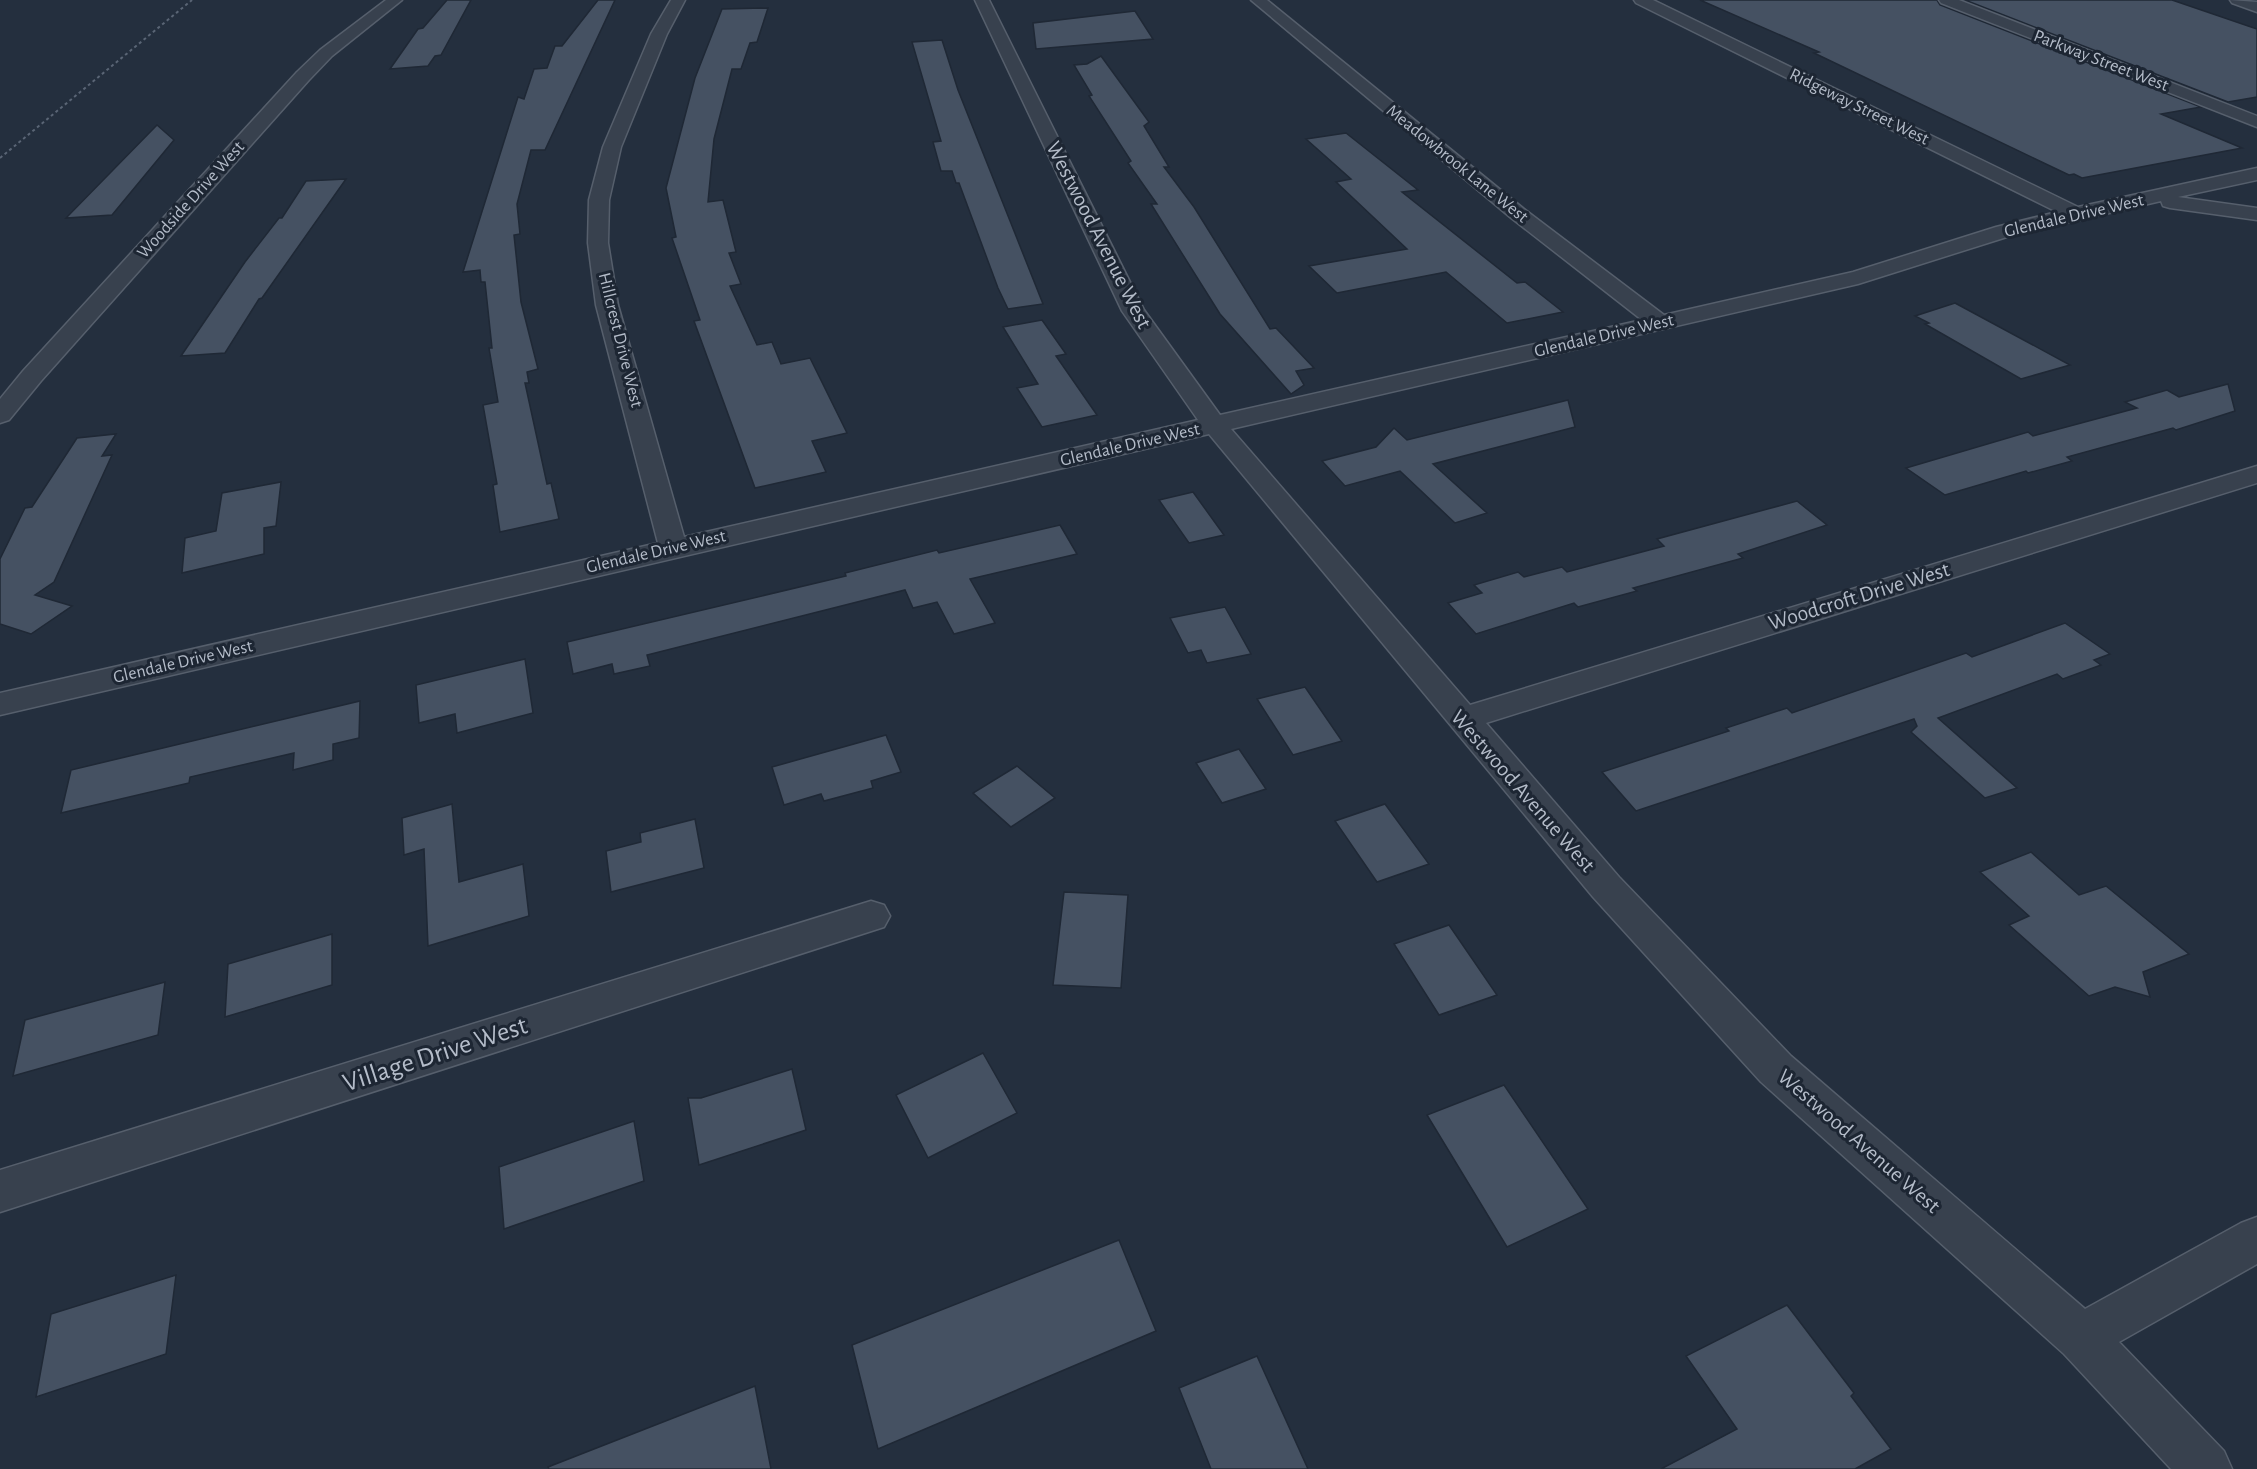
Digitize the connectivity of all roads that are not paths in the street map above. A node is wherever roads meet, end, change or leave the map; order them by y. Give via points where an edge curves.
1 (395, 0) edge
2 (678, 0) edge
3 (982, 0) edge
4 (1258, 0) edge
5 (1641, 0) edge
6 (1946, 0) edge
7 (2236, 0) edge
8 (2257, 7) edge
9 (2257, 122) edge
10 (2257, 174) edge
11 (2148, 199) junction
12 (2077, 214) junction
13 (2257, 214) edge
14 (1660, 323) junction
15 (0, 415) edge
16 (1215, 426) junction
17 (2257, 474) edge
18 (673, 548) junction
19 (0, 704) edge
20 (1462, 719) junction
21 (871, 916) dead end
22 (0, 1191) edge
23 (2257, 1239) edge
24 (2081, 1337) junction
25 (2206, 1469) edge

1 - 15 street, Woodside Drive West via 326,53 303,76
2 - 18 street, Hillcrest Drive West via 659,34 612,147 599,200 598,243 607,305
3 - 16 street, Westwood Avenue West via 1133,311
4 - 14 street, Meadowbrook Lane West via 1517,213
5 - 12 street, Ridgeway Street West
6 - 9 street, Parkway Street West
7 - 8 street
10 - 11 street, Glendale Drive West
11 - 12 street, Glendale Drive West
11 - 13 street
12 - 14 street, Glendale Drive West via 1960,243 1902,266
14 - 16 street, Glendale Drive West
16 - 18 street, Glendale Drive West
16 - 20 street, Westwood Avenue West
17 - 20 street, Woodcroft Drive West
18 - 19 street, Glendale Drive West
20 - 24 street, Westwood Avenue West via 1606,887 1776,1069
21 - 22 street, Village Drive West
23 - 24 street
24 - 25 street, Westwood Avenue West

